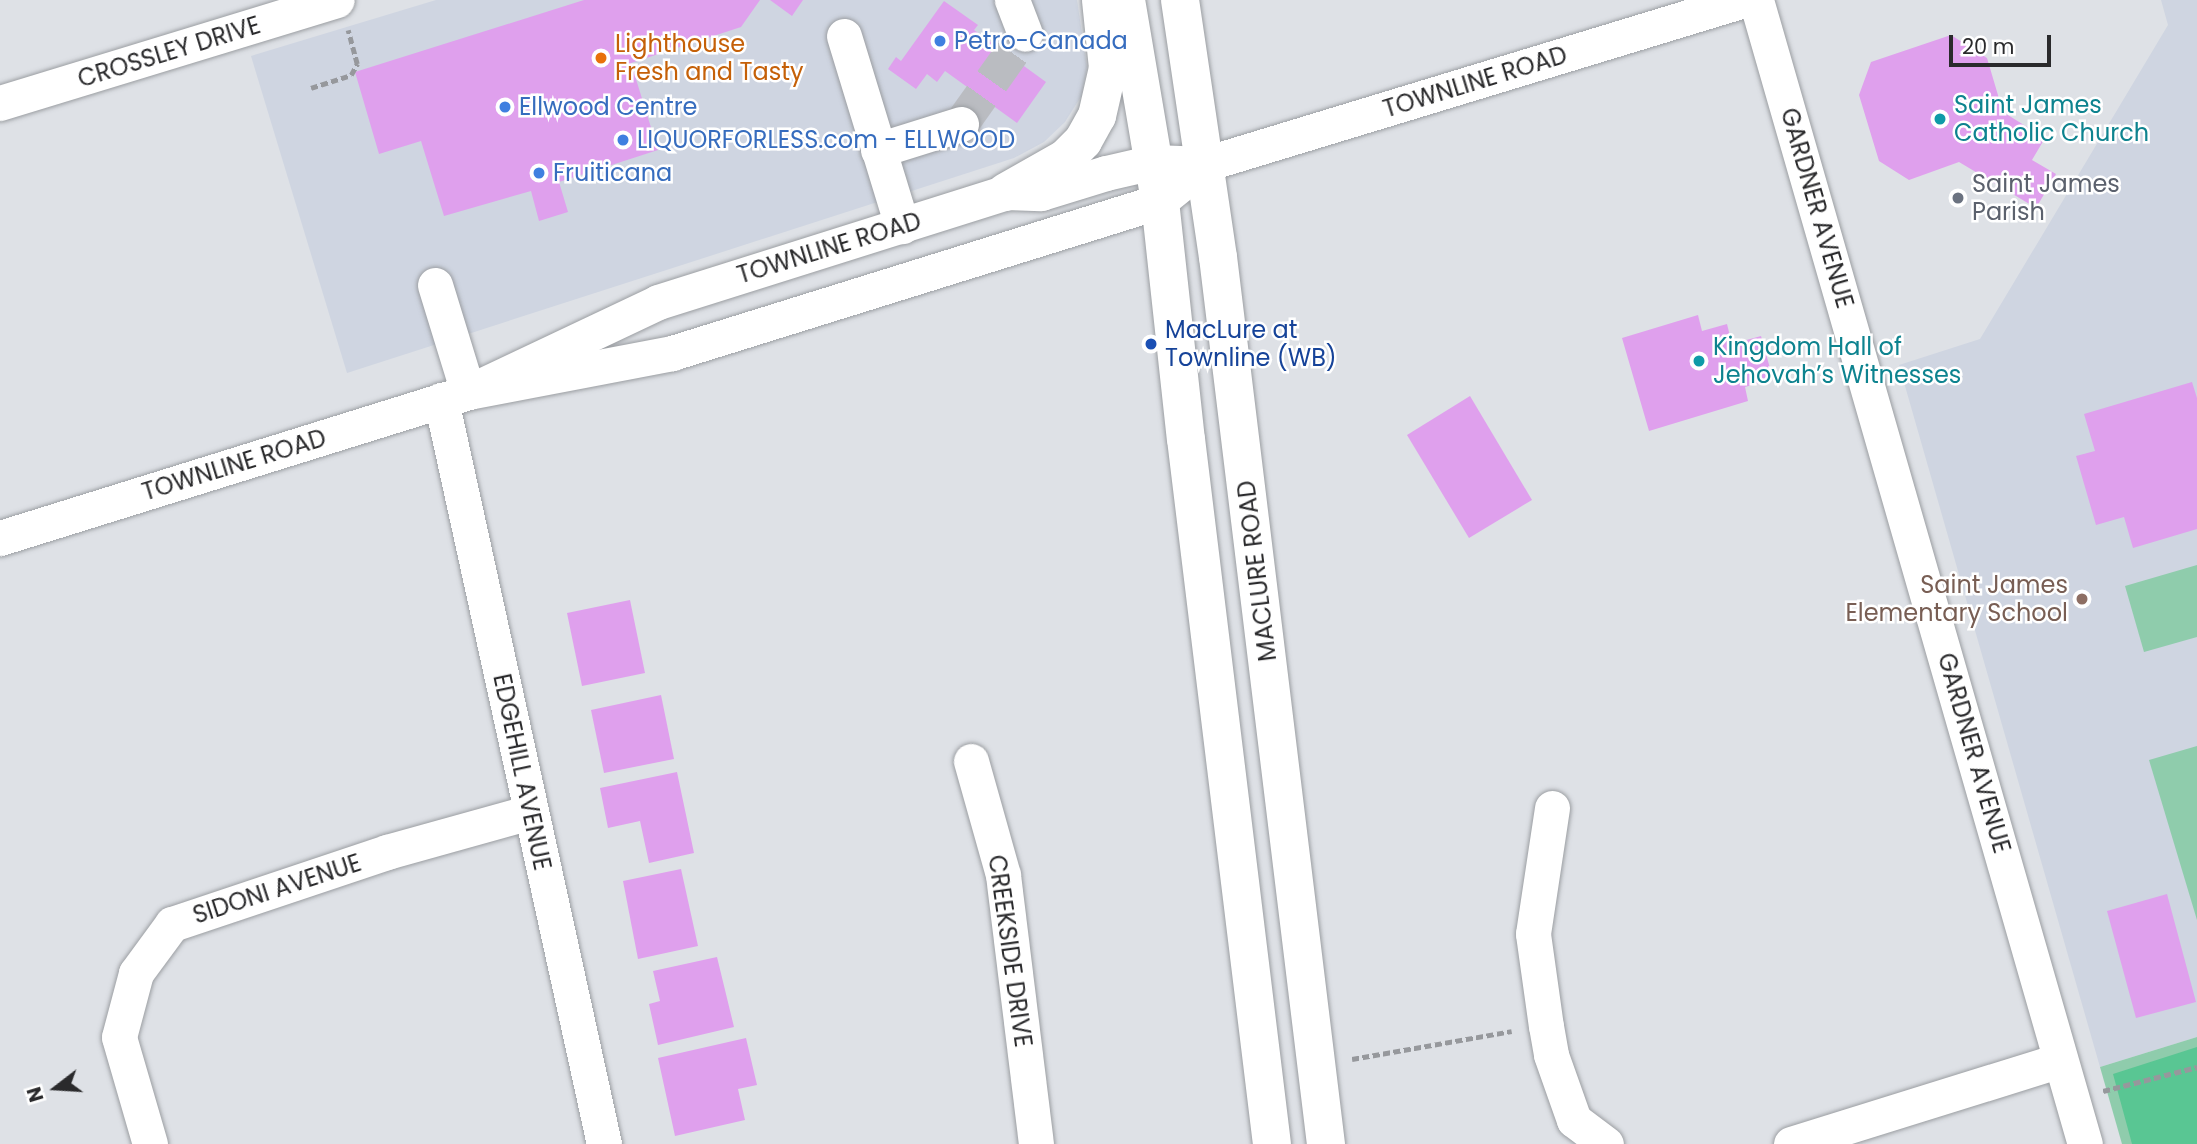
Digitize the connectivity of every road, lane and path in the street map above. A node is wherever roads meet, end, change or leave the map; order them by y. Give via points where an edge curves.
1 (338, 0) edge
2 (1012, 0) edge
3 (1101, 0) edge
4 (1126, 0) edge
5 (1180, 0) edge
6 (1744, 0) edge
7 (1756, 0) edge
8 (1025, 34) dead end
9 (844, 36) dead end
10 (352, 48) dead end
11 (311, 88) dead end
12 (0, 103) edge
13 (961, 124) tunnel mouth
14 (878, 150) junction
15 (1154, 162) junction
16 (1205, 164) junction
17 (1006, 192) junction
18 (1160, 201) junction
19 (902, 226) junction
20 (435, 285) dead end
21 (455, 396) junction
22 (0, 538) edge
23 (971, 761) dead end
24 (1552, 808) dead end
25 (530, 812) junction
26 (1546, 1026) junction
27 (2060, 1060) junction
28 (1317, 1065) junction
29 (2197, 1067) edge
30 (2072, 1100) junction
31 (150, 1144) edge
32 (604, 1144) edge
33 (1036, 1144) edge
34 (1272, 1144) edge
35 (1326, 1144) edge
36 (1606, 1144) edge
37 (1791, 1144) edge
38 (2085, 1144) edge

1 - 12 street, CROSSLEY DRIVE
2 - 8 street
3 - 17 main road via 1108,68 1097,116 1066,159
4 - 15 main road
5 - 16 main road, MACLURE ROAD
6 - 16 street, TOWNLINE ROAD
7 - 27 street, GARDNER AVENUE
9 - 14 street
10 - 11 path via 357,64 351,75
13 - 14 street
14 - 19 street
15 - 16 street, TOWNLINE ROAD
15 - 17 street, TOWNLINE ROAD via 1041,193
15 - 18 main road
16 - 18 street, TOWNLINE ROAD
16 - 28 main road, MACLURE ROAD
17 - 19 street, TOWNLINE ROAD
18 - 21 street, TOWNLINE ROAD via 672,352
18 - 34 main road
19 - 21 street, TOWNLINE ROAD via 657,302
20 - 21 street, EDGEHILL AVENUE
21 - 22 street, TOWNLINE ROAD
21 - 25 street, EDGEHILL AVENUE
23 - 33 street, CREEKSIDE DRIVE via 1003,875
24 - 26 street via 1533,934
25 - 31 street, SIDONI AVENUE via 387,852 172,924 136,973 119,1037
25 - 32 street, EDGEHILL AVENUE
26 - 28 path
26 - 36 street via 1574,1120
27 - 30 street, GARDNER AVENUE
27 - 37 street
28 - 35 main road, MACLURE ROAD
29 - 30 path
30 - 38 street, GARDNER AVENUE

